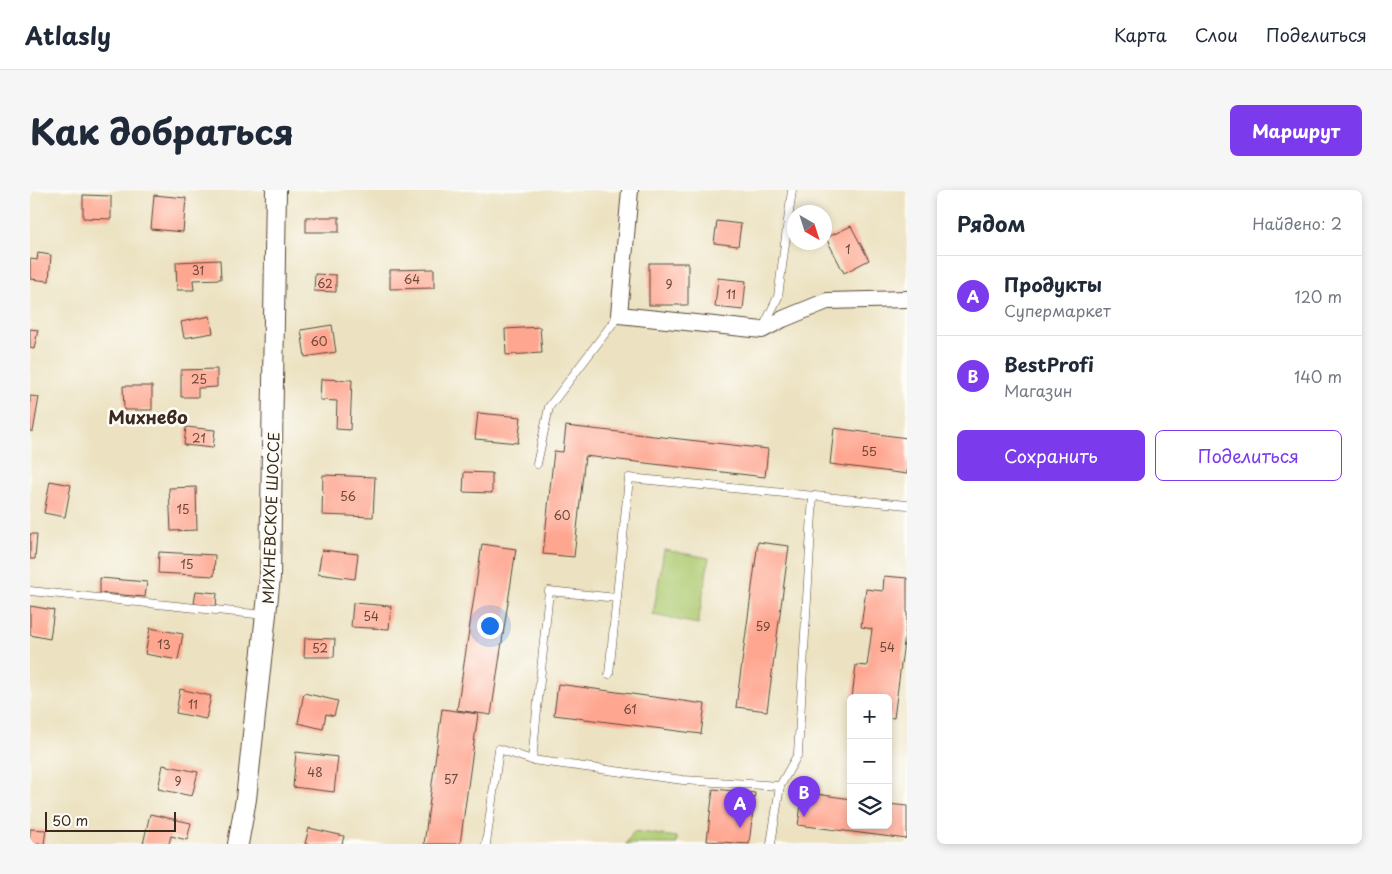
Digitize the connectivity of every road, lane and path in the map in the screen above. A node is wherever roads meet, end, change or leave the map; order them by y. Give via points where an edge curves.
1 (276, 190) edge
2 (630, 190) edge
3 (792, 190) edge
4 (907, 299) edge
5 (619, 314) junction
6 (762, 330) junction
7 (537, 464) dead end
8 (813, 496) junction
9 (907, 505) edge
10 (30, 591) edge
11 (617, 598) junction
12 (267, 615) junction
13 (609, 674) dead end
14 (532, 760) junction
15 (780, 786) junction
16 (238, 844) edge
17 (486, 844) edge
18 (771, 844) edge

1 - 12 street, МИХНЕВСКОЕ ШОССЕ
2 - 5 street
3 - 6 lane via 778,297
4 - 6 street via 827,301
5 - 6 street
5 - 7 lane via 549,408
8 - 9 lane
8 - 11 lane via 629,478
8 - 15 lane via 798,754
10 - 12 lane
11 - 13 lane
11 - 14 lane via 549,591
12 - 16 street, МИХНЕВСКОЕ ШОССЕ
14 - 15 lane via 683,780
14 - 17 lane via 499,750
15 - 18 lane

